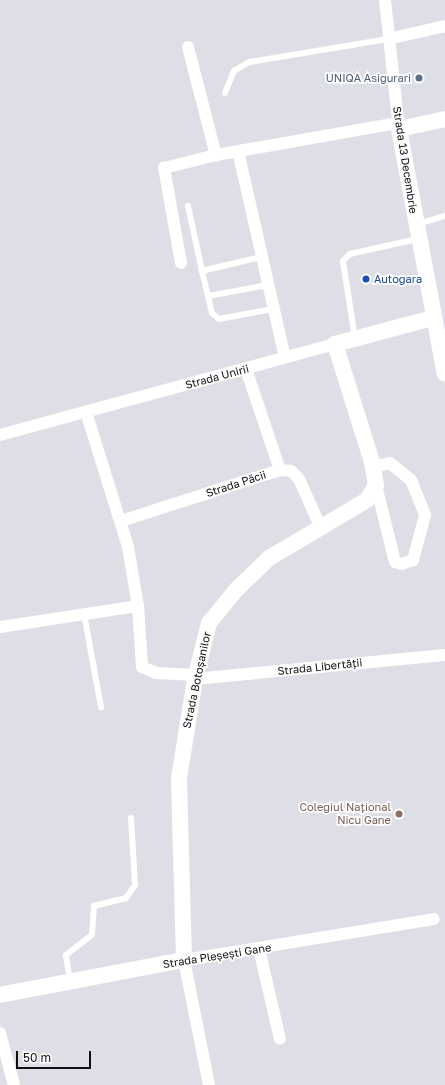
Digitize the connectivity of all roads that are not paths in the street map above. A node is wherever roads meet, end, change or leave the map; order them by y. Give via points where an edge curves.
1 (385, 0) edge
2 (445, 26) edge
3 (388, 39) junction
4 (188, 47) dead end
5 (226, 93) dead end
6 (445, 119) edge
7 (399, 126) junction
8 (238, 151) junction
9 (216, 155) junction
10 (188, 206) dead end
11 (445, 216) edge
12 (416, 232) junction
13 (262, 257) junction
14 (181, 263) dead end
15 (202, 271) junction
16 (268, 285) junction
17 (208, 296) junction
18 (273, 309) junction
19 (439, 317) edge
20 (355, 338) junction
21 (335, 344) junction
22 (285, 358) junction
23 (246, 369) junction
24 (445, 374) edge
25 (86, 412) junction
26 (0, 434) edge
27 (373, 467) junction
28 (280, 470) junction
29 (376, 485) junction
30 (122, 522) junction
31 (320, 526) junction
32 (138, 606) junction
33 (84, 614) junction
34 (0, 626) edge
35 (445, 654) edge
36 (195, 677) junction
37 (101, 707) dead end
38 (131, 818) dead end
39 (434, 919) dead end
40 (259, 949) junction
41 (184, 960) junction
42 (70, 982) junction
43 (0, 995) edge
44 (0, 1033) edge
45 (280, 1039) dead end
46 (14, 1085) edge
47 (209, 1085) edge

1 - 3 street, Strada 13 Decembrie
2 - 3 street
3 - 5 lane via 249,62 234,71
3 - 7 street, Strada 13 Decembrie
4 - 9 street
6 - 7 street
7 - 8 street
7 - 12 street, Strada 13 Decembrie
8 - 9 street
8 - 13 street
9 - 14 street via 164,168
10 - 15 lane
11 - 12 lane
12 - 19 street, Strada 13 Decembrie
12 - 20 lane via 350,254 343,261
13 - 15 lane
13 - 16 street
15 - 17 lane
16 - 17 lane
16 - 18 street
17 - 18 lane via 212,313 220,319
18 - 22 street
19 - 20 street, Strada Unirii
19 - 24 street, Strada 13 Decembrie
20 - 21 street, Strada Unirii
21 - 22 street, Strada Unirii
21 - 27 street
22 - 23 street, Strada Unirii
23 - 25 street, Strada Unirii
23 - 28 street
25 - 26 street, Strada Unirii
25 - 30 street
27 - 29 street
27 - 29 street via 390,463 412,480 425,515 413,560 402,564 395,562
28 - 30 street, Strada Păcii
28 - 31 street, Strada Păcii via 290,471 299,479
29 - 31 street, Strada Botoșanilor via 367,500
30 - 32 street
31 - 36 street, Strada Botoșanilor via 269,558 223,605 210,623
32 - 33 street
32 - 36 street via 142,666 156,673
33 - 34 street
33 - 37 lane
35 - 36 street, Strada Libertății
36 - 41 street, Strada Botoșanilor via 179,778
38 - 42 lane via 134,885 126,898 94,906 92,936 66,955
39 - 40 street, Strada Pleșești Gane
40 - 41 street, Strada Pleșești Gane
40 - 45 street
41 - 42 street, Strada Pleșești Gane
41 - 47 street
42 - 43 street, Strada Pleșești Gane
44 - 46 street

